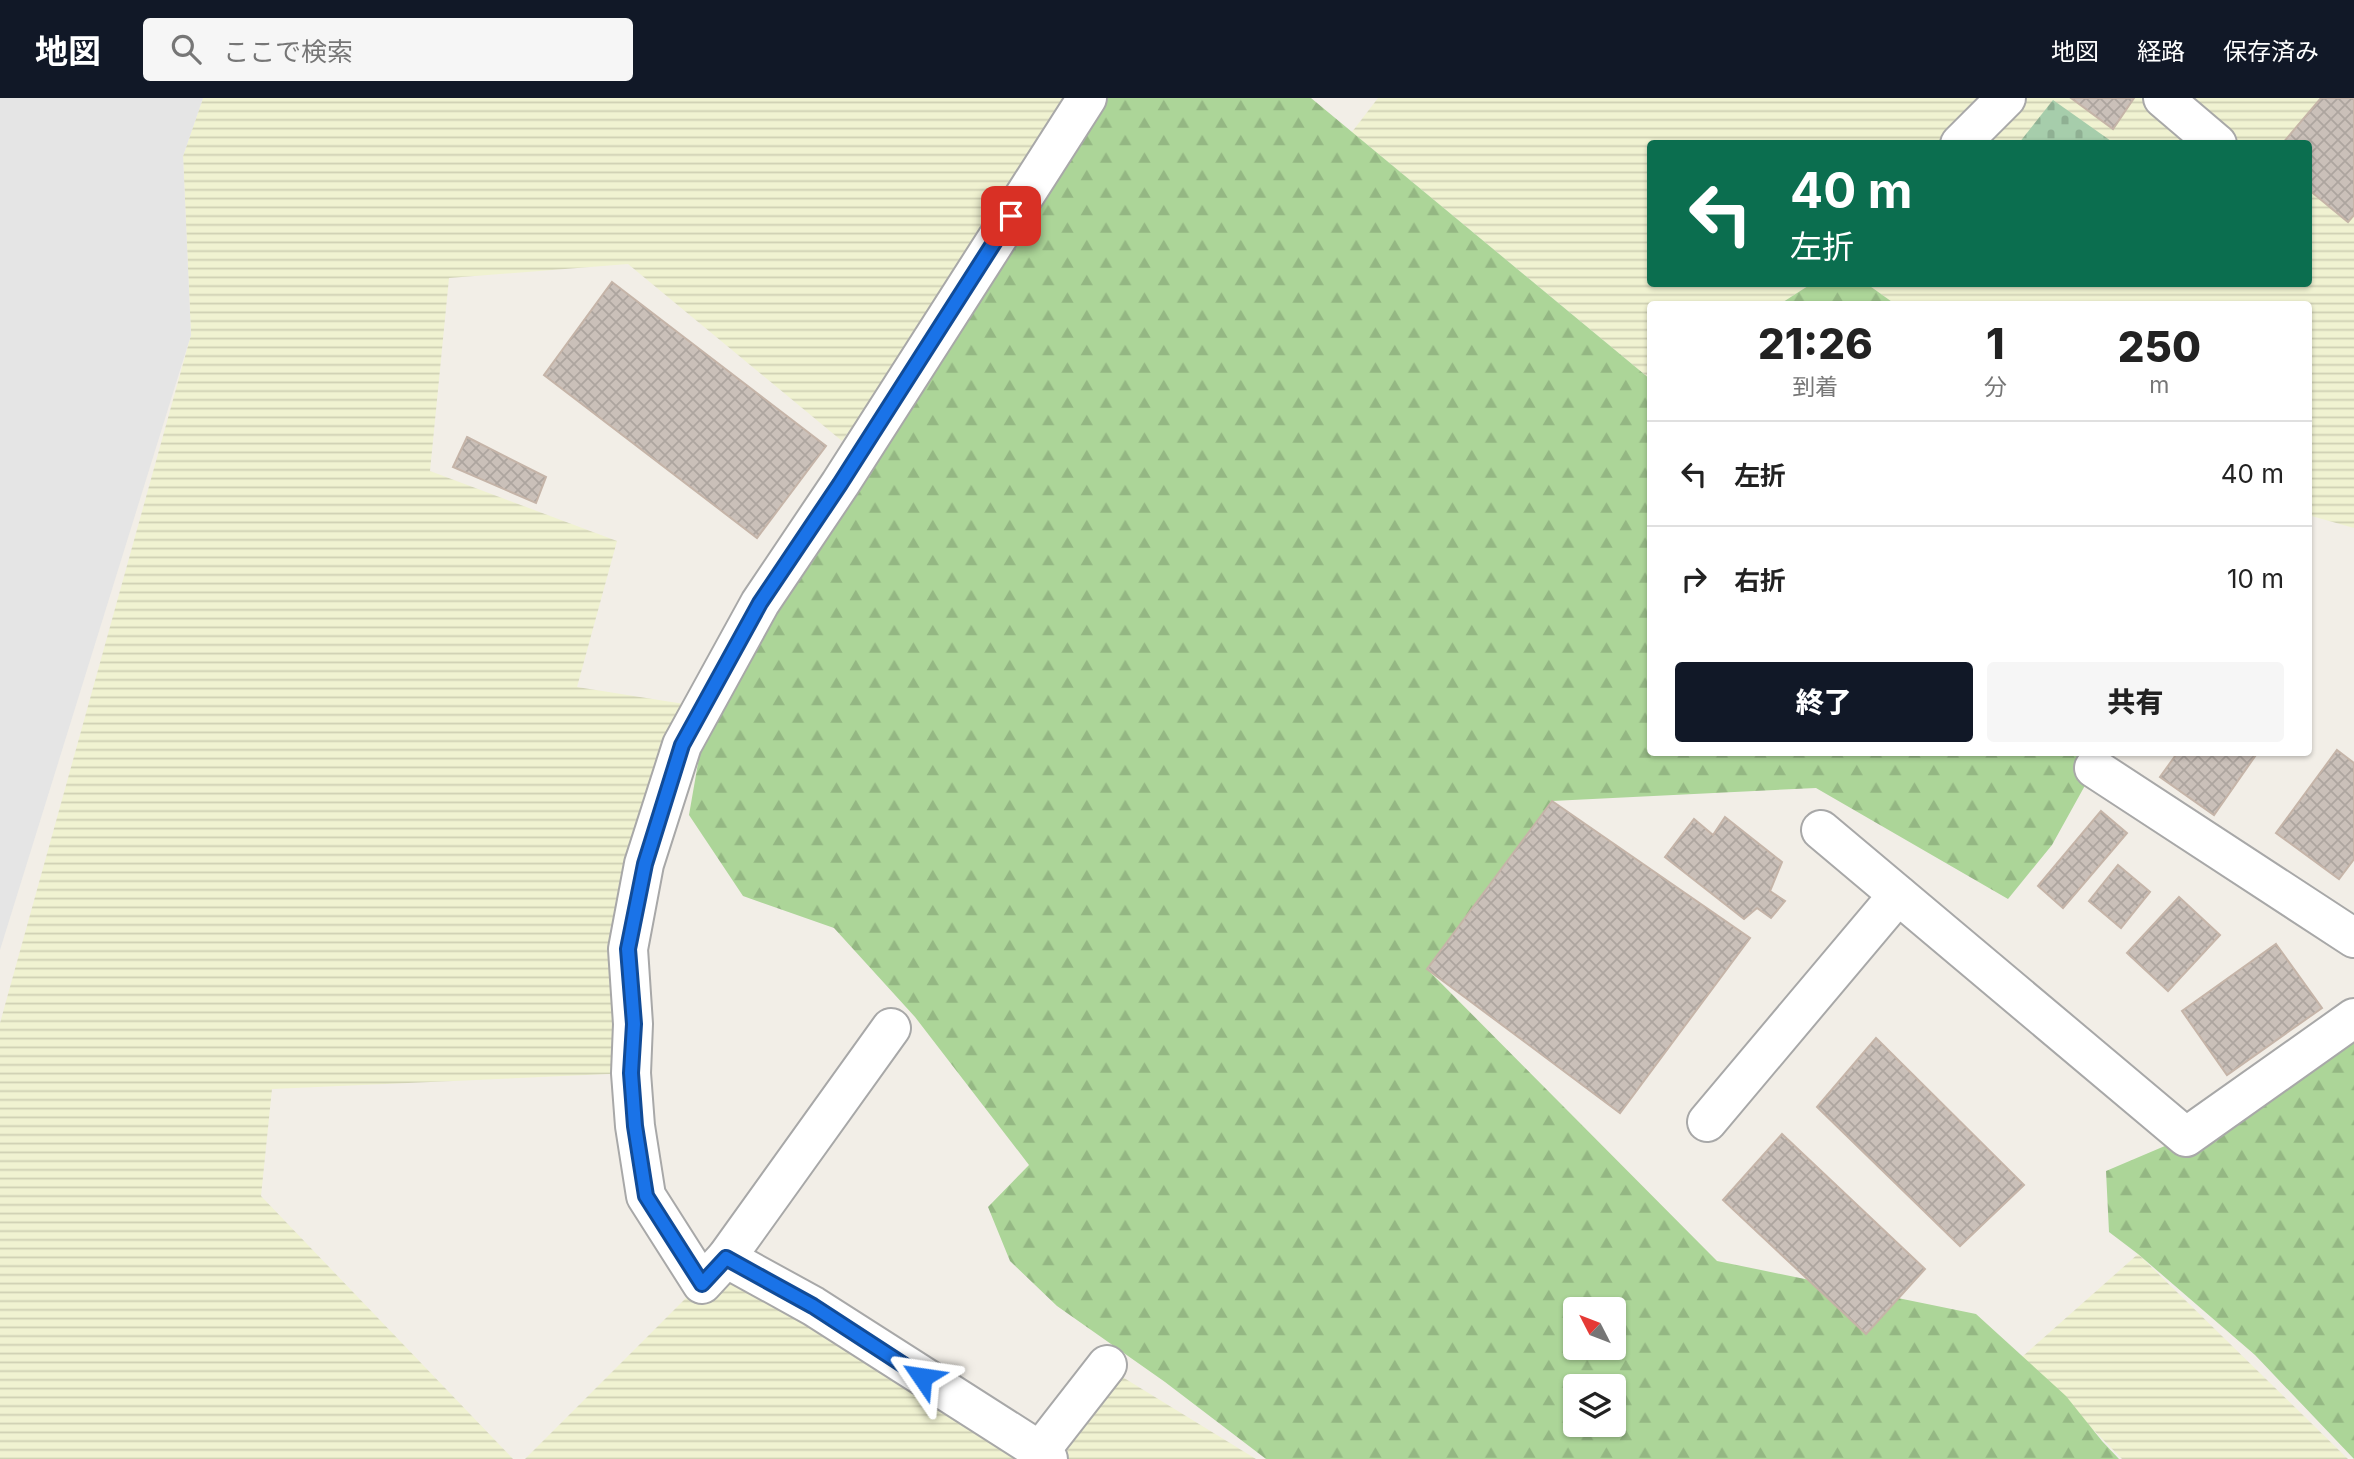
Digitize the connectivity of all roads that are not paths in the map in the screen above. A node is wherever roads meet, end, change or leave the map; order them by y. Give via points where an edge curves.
1 (1087, 98) edge
2 (2006, 98) edge
3 (2162, 98) edge
4 (1964, 140) edge
5 (2212, 140) edge
6 (2094, 768) dead end
7 (1821, 830) dead end
8 (1898, 895) junction
9 (2354, 938) edge
10 (2354, 1018) edge
11 (891, 1028) dead end
12 (1707, 1122) dead end
13 (726, 1258) junction
14 (1107, 1365) dead end
15 (1044, 1455) edge

1 - 13 street via 760,603 682,745 645,864 628,949 635,1126 646,1196 702,1284
2 - 4 street
3 - 5 street
6 - 9 street
7 - 8 street
8 - 10 street via 2186,1137
8 - 12 street
11 - 13 street
13 - 15 street via 813,1306
14 - 15 street

